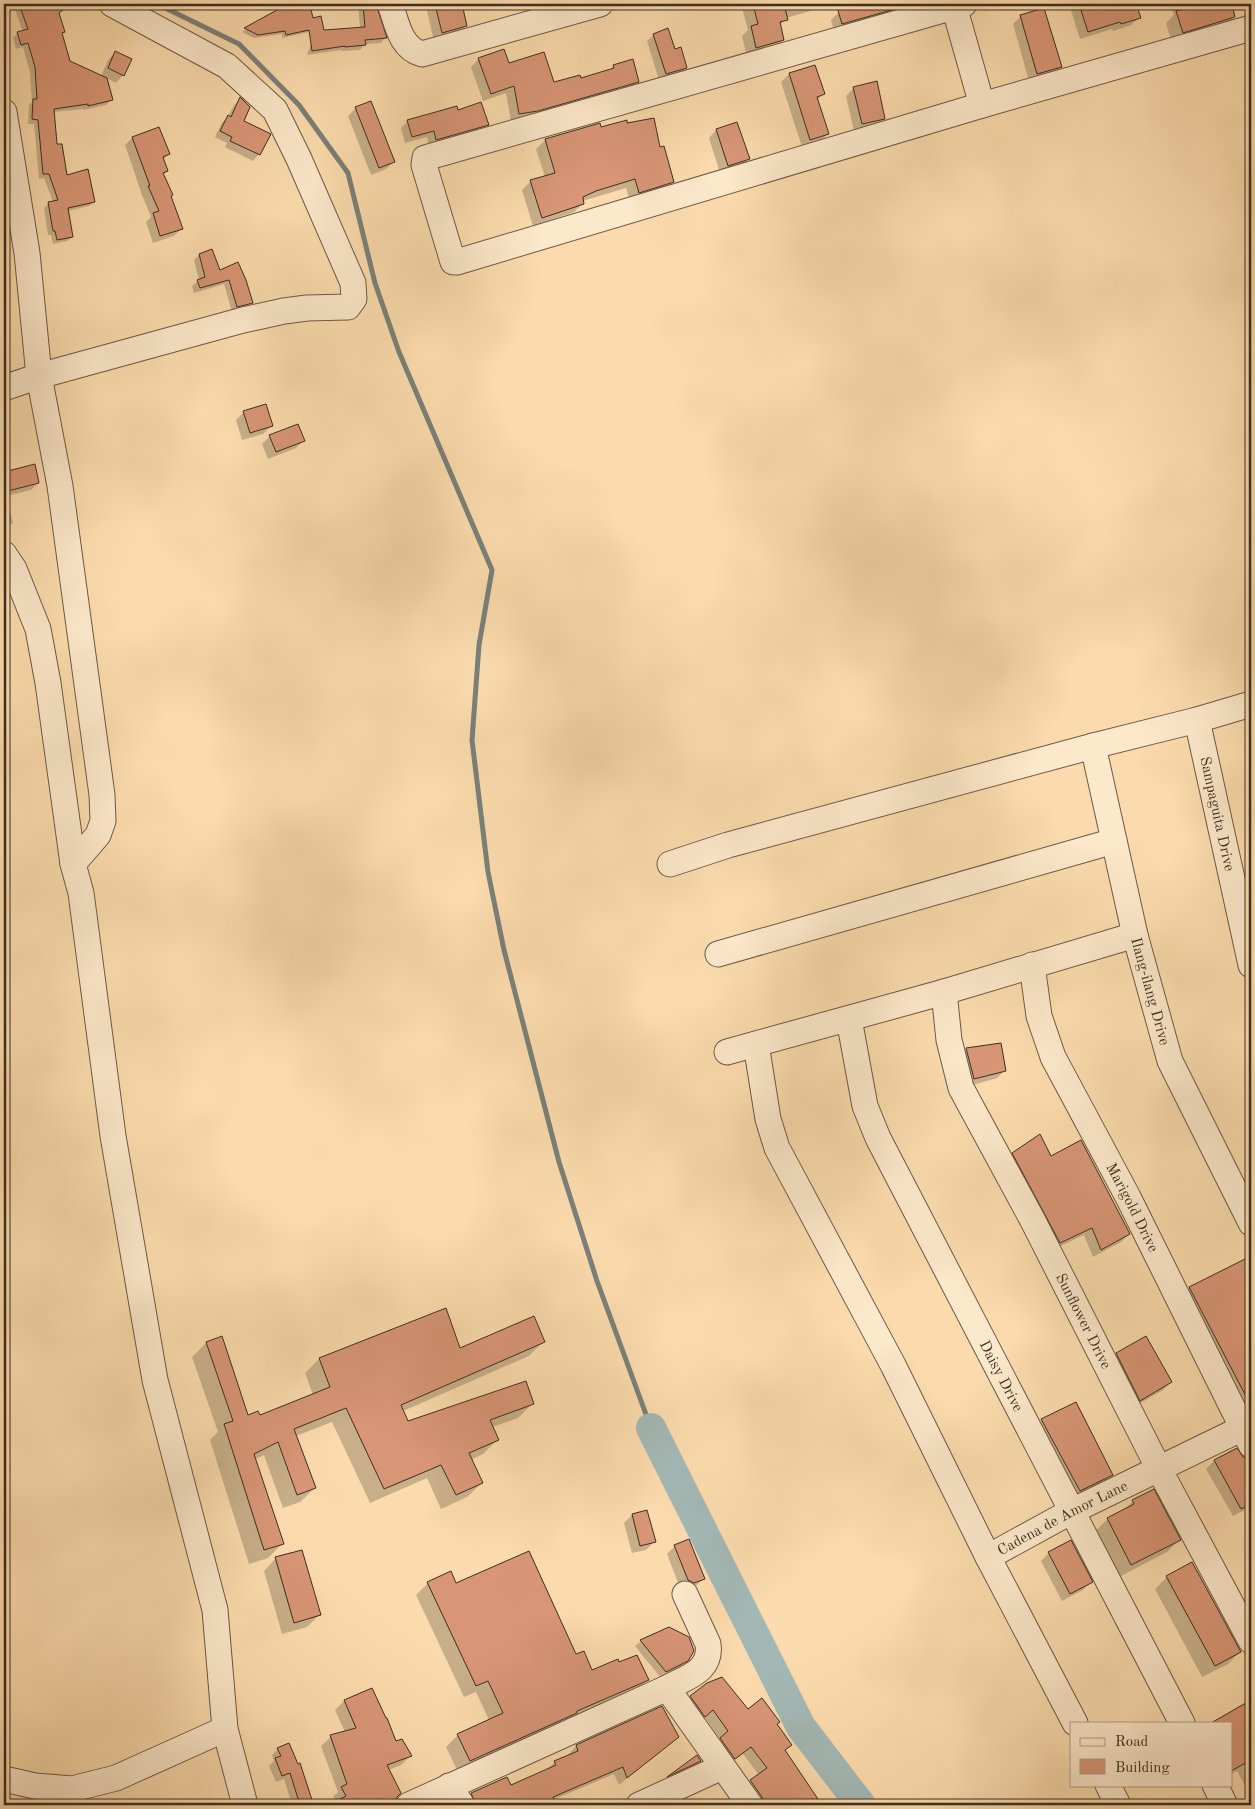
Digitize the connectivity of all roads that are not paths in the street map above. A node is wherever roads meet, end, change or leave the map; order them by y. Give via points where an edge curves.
1 (112, 4) edge
2 (390, 4) edge
3 (600, 4) edge
4 (959, 5) edge
5 (1251, 28) edge
6 (982, 105) junction
7 (4, 112) edge
8 (39, 376) junction
9 (4, 388) edge
10 (4, 554) edge
11 (1251, 704) edge
12 (1197, 720) junction
13 (1093, 746) junction
14 (1114, 841) junction
15 (73, 864) junction
16 (670, 864) dead end
17 (1136, 935) junction
18 (718, 954) dead end
19 (1032, 965) junction
20 (1251, 965) edge
21 (944, 992) junction
22 (849, 1019) junction
23 (756, 1044) junction
24 (727, 1052) dead end
25 (1251, 1223) edge
26 (1248, 1433) edge
27 (1159, 1468) junction
28 (1072, 1511) junction
29 (988, 1557) junction
30 (685, 1594) dead end
31 (1251, 1642) edge
32 (667, 1688) junction
33 (1074, 1722) edge
34 (1181, 1722) edge
35 (225, 1729) junction
36 (722, 1767) junction
37 (4, 1779) edge
38 (1108, 1786) edge
39 (1216, 1786) edge
40 (456, 1796) edge
41 (245, 1805) edge
42 (409, 1805) edge
43 (639, 1805) edge
44 (750, 1805) edge
45 (1118, 1805) edge
46 (1226, 1805) edge

1 - 8 street via 227,66 275,110 353,283 354,300 348,307 307,308 243,320
2 - 3 street via 405,44 413,52 422,54
4 - 6 street
4 - 6 street via 425,158 424,165 453,262 457,262
5 - 6 street
7 - 8 street via 27,253
8 - 9 street
8 - 15 street via 60,486 102,795 103,821 98,835
10 - 15 street via 14,569 38,629
11 - 12 street
12 - 13 street
12 - 20 street, Sampaguita Drive
13 - 14 street, Ilang-ilang Drive
13 - 16 street via 728,845
14 - 17 street, Ilang-ilang Drive
14 - 18 street
15 - 35 street via 82,893 113,1136 155,1380 215,1610
17 - 19 street
17 - 25 street, Ilang-ilang Drive via 1170,1061
19 - 21 street
19 - 26 street, Marigold Drive via 1039,1016 1052,1057 1128,1197
21 - 22 street
21 - 27 street, Sunflower Drive via 949,1040 961,1088
22 - 23 street
22 - 28 street, Daisy Drive via 866,1106 878,1138
23 - 24 street
23 - 29 street via 768,1119 777,1148 893,1366
26 - 27 street, Cadena de Amor Lane
27 - 28 street, Cadena de Amor Lane
27 - 31 street, Sunflower Drive
28 - 29 street, Cadena de Amor Lane
28 - 34 street, Daisy Drive
29 - 33 street, Cadena de Amor Lane
30 - 32 street via 709,1652 701,1669
32 - 36 street
32 - 40 street
35 - 37 street via 116,1778 72,1789
35 - 41 street
36 - 43 street
36 - 44 street
38 - 45 street
39 - 46 street
40 - 42 street

